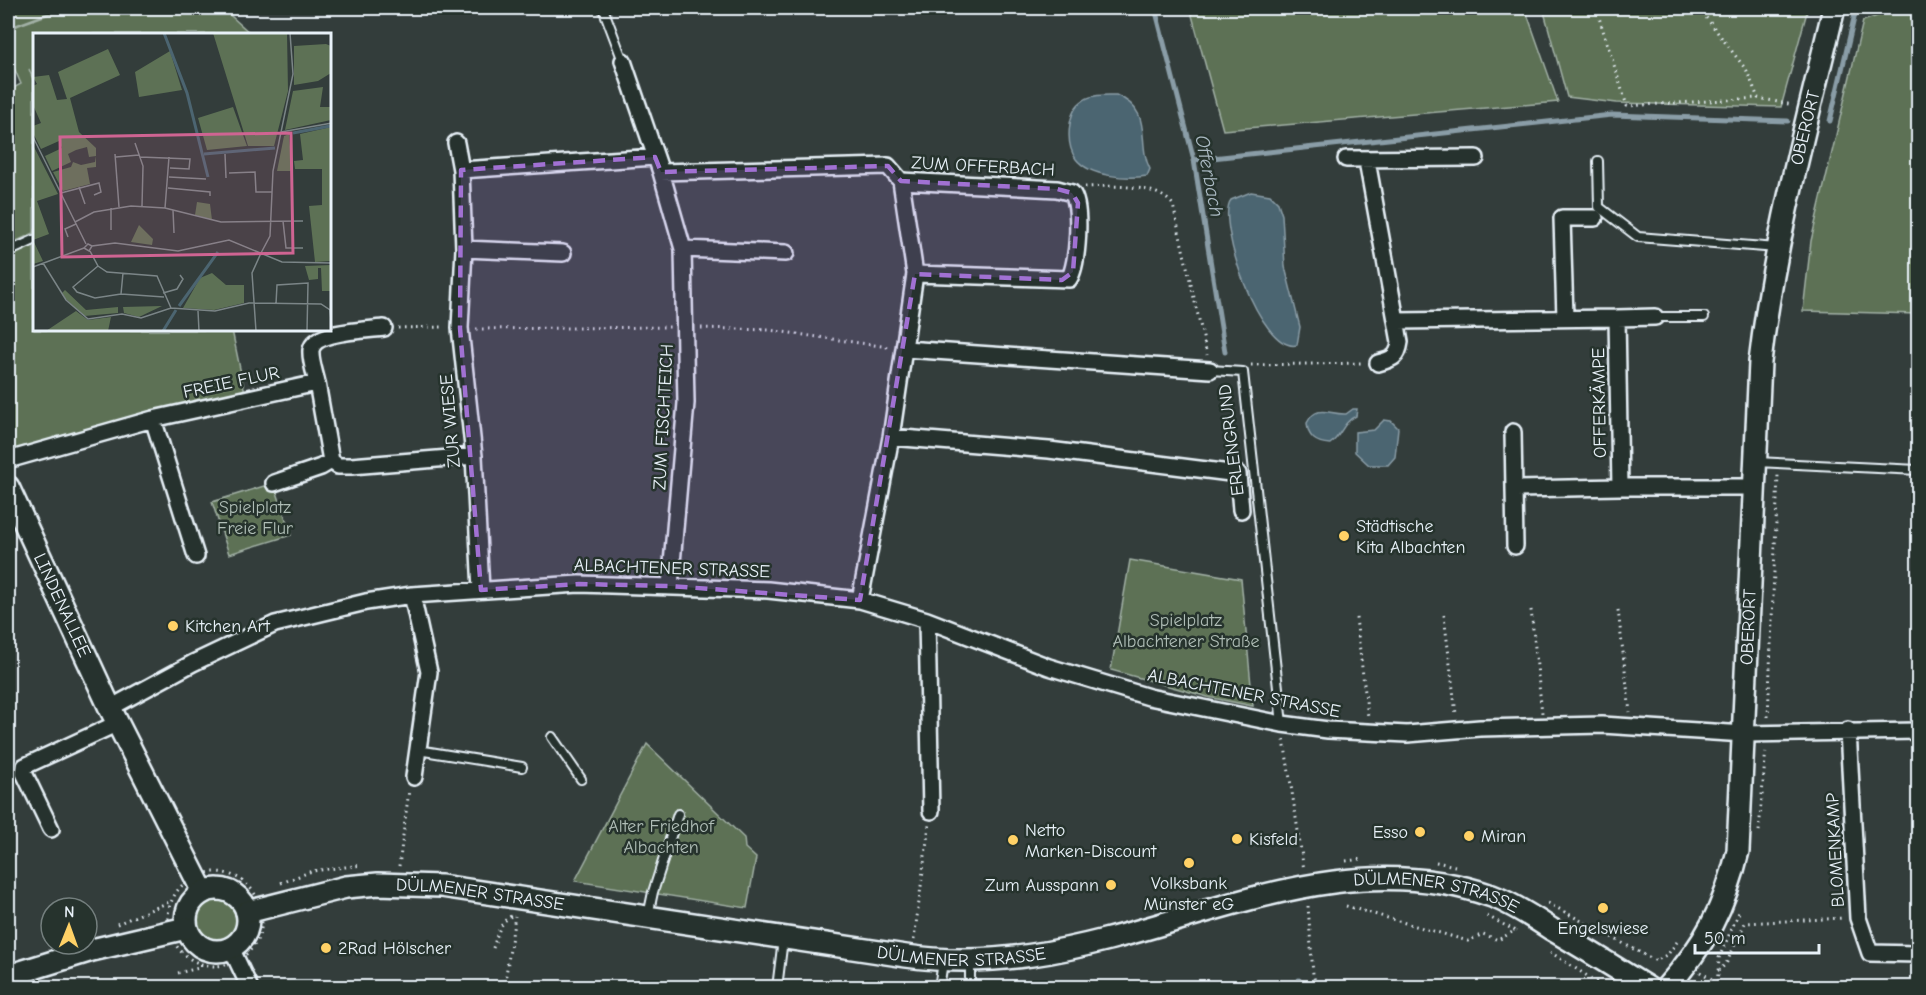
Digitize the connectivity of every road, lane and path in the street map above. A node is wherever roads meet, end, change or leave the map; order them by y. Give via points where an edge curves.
1 (603, 8) edge
2 (1596, 8) edge
3 (1699, 8) edge
4 (1834, 8) edge
5 (1917, 8) edge
6 (1918, 33) edge
7 (623, 62) joint
8 (1758, 98) junction
9 (1810, 108) junction
10 (456, 143) dead end
11 (655, 157) junction
12 (1476, 158) dead end
13 (1346, 159) dead end
14 (1367, 161) junction
15 (1598, 161) dead end
16 (461, 170) junction
17 (661, 172) junction
18 (901, 181) junction
19 (1072, 193) junction
20 (1594, 218) dead end
21 (33, 240) edge
22 (1778, 248) junction
23 (464, 249) junction
24 (683, 249) junction
25 (8, 252) edge
26 (563, 253) dead end
27 (786, 253) dead end
28 (915, 274) junction
29 (1655, 317) joint
30 (1704, 317) dead end
31 (1565, 318) junction
32 (1617, 318) junction
33 (1398, 321) junction
34 (384, 328) joint
35 (460, 328) junction
36 (686, 328) junction
37 (905, 349) junction
38 (1378, 363) joint
39 (1210, 370) junction
40 (1243, 372) junction
41 (317, 383) junction
42 (153, 419) junction
43 (1513, 432) dead end
44 (891, 436) junction
45 (474, 456) junction
46 (8, 460) edge
47 (331, 461) junction
48 (1756, 462) junction
49 (1918, 470) edge
50 (274, 483) dead end
51 (8, 487) edge
52 (1755, 487) junction
53 (1620, 488) junction
54 (1515, 489) junction
55 (1241, 510) dead end
56 (1515, 546) dead end
57 (196, 556) dead end
58 (670, 586) junction
59 (481, 590) junction
60 (412, 595) junction
61 (860, 600) junction
62 (1531, 610) dead end
63 (1618, 610) dead end
64 (1444, 615) dead end
65 (1356, 618) dead end
66 (927, 620) junction
67 (114, 715) junction
68 (1282, 724) junction
69 (1544, 726) junction
70 (1632, 726) junction
71 (1457, 730) junction
72 (1848, 730) junction
73 (1918, 731) edge
74 (1370, 734) junction
75 (1745, 734) junction
76 (552, 737) dead end
77 (418, 750) junction
78 (522, 767) dead end
79 (414, 777) joint
80 (581, 779) dead end
81 (931, 811) joint
82 (678, 814) dead end
83 (51, 829) dead end
84 (1364, 860) dead end
85 (1344, 861) dead end
86 (1433, 862) dead end
87 (364, 865) dead end
88 (392, 866) dead end
89 (399, 866) junction
90 (411, 868) dead end
91 (1466, 870) dead end
92 (1305, 879) junction
93 (198, 884) junction
94 (277, 884) dead end
95 (256, 893) dead end
96 (1544, 901) dead end
97 (171, 902) junction
98 (1318, 902) dead end
99 (1346, 906) dead end
100 (1297, 907) dead end
101 (247, 912) junction
102 (504, 912) dead end
103 (515, 914) junction
104 (525, 915) dead end
105 (1486, 915) dead end
106 (167, 916) dead end
107 (648, 917) junction
108 (1858, 918) junction
109 (115, 925) dead end
110 (270, 927) dead end
111 (186, 928) junction
112 (1516, 930) junction
113 (1526, 937) dead end
114 (783, 938) junction
115 (924, 941) dead end
116 (493, 948) dead end
117 (179, 950) dead end
118 (240, 950) junction
119 (1546, 950) dead end
120 (1668, 954) dead end
121 (1918, 954) edge
122 (943, 959) junction
123 (970, 961) junction
124 (202, 964) junction
125 (217, 965) dead end
126 (178, 973) dead end
127 (8, 976) edge
128 (250, 987) edge
129 (504, 987) edge
130 (777, 987) edge
131 (939, 987) edge
132 (970, 987) edge
133 (1317, 987) edge
134 (1606, 987) edge
135 (1648, 987) edge
136 (1666, 987) edge
137 (1718, 987) edge

1 - 7 lane, ZUM FISCHTEICH
2 - 8 path via 1627,106
3 - 8 path via 1747,70
4 - 9 main road, OBERORT
5 - 6 lane
7 - 11 street, ZUM FISCHTEICH
8 - 9 path
9 - 22 main road, OBERORT
10 - 16 street, ZUR WIESE
11 - 16 street
11 - 17 street, ZUM FISCHTEICH
12 - 14 street
13 - 14 street
14 - 33 street
15 - 22 lane via 1599,207 1638,237
16 - 23 street, ZUR WIESE
17 - 18 street, ZUM OFFERBACH via 888,166
17 - 24 street, ZUM FISCHTEICH
18 - 19 street, ZUM OFFERBACH
18 - 28 street, ZUM OFFERBACH
19 - 28 street, ZUM OFFERBACH via 1078,203 1075,262 1069,279
19 - 39 path via 1085,186 1152,190 1168,198 1173,205
20 - 31 street via 1562,218
21 - 25 lane
22 - 48 main road, OBERORT via 1760,362
23 - 26 street
23 - 35 street, ZUR WIESE
24 - 27 street
24 - 36 street, ZUM FISCHTEICH
28 - 37 street, ZUM OFFERBACH
29 - 30 lane
29 - 32 street
31 - 32 street
31 - 33 street
32 - 53 street, OFFERKÄMPE
33 - 38 street via 1399,353 1394,359
34 - 35 path
34 - 41 street via 321,337 311,352
35 - 36 path
35 - 45 street, ZUR WIESE
36 - 37 path via 769,330
36 - 58 street, ZUM FISCHTEICH via 686,403
37 - 39 street, ERLENGRUND
37 - 44 street, ZUM OFFERBACH
38 - 40 path via 1248,365
39 - 40 lane, ERLENGRUND
40 - 68 lane, ERLENGRUND
41 - 42 street, FREIE FLUR
41 - 47 street
42 - 46 street, FREIE FLUR
42 - 57 street
43 - 54 street
44 - 55 street, ERLENGRUND via 1050,450 1238,474
44 - 61 street, ZUM OFFERBACH
45 - 47 street via 351,466 338,466
45 - 59 street, ZUR WIESE
47 - 50 street
48 - 49 lane
48 - 52 main road, OBERORT
51 - 67 main road, LINDENALLEE
52 - 53 street
52 - 75 main road, OBERORT
53 - 54 street
54 - 56 street
58 - 59 street, ALBACHTENER STRASSE via 579,584
58 - 61 street, ALBACHTENER STRASSE via 768,590
59 - 60 street, ALBACHTENER STRASSE
60 - 67 street, ALBACHTENER STRASSE via 275,624 193,663
60 - 77 street via 429,672
61 - 66 street, ALBACHTENER STRASSE
62 - 69 path
63 - 70 path
64 - 71 path
65 - 74 path
66 - 68 street, ALBACHTENER STRASSE via 1049,667 1138,693
66 - 81 street
67 - 83 street via 25,766 24,773
67 - 93 main road, LINDENALLEE
68 - 74 street, ALBACHTENER STRASSE
68 - 92 path
69 - 70 street, ALBACHTENER STRASSE
69 - 71 street, ALBACHTENER STRASSE
70 - 75 street, ALBACHTENER STRASSE
71 - 74 street, ALBACHTENER STRASSE
72 - 73 street
72 - 75 street
72 - 108 street, BLOMENKAMP
75 - 136 main road, OBERORT via 1738,851 1730,884 1715,923 1693,958
76 - 80 lane
77 - 78 lane
77 - 79 street
79 - 89 path
81 - 115 path via 914,940
82 - 107 lane
84 - 85 path
86 - 91 path
87 - 94 path via 312,871
88 - 89 path
89 - 90 path
92 - 98 path
92 - 100 path
92 - 123 main road, DÜLMENER STRASSE via 1088,944 1034,955
92 - 133 path
92 - 135 main road, DÜLMENER STRASSE via 1394,878 1448,884 1493,897
93 - 95 path via 220,873 240,879
93 - 97 path
93 - 101 main road via 235,895
93 - 111 main road via 188,907
96 - 120 path via 1640,955 1656,961
97 - 106 path
97 - 109 path
99 - 112 path via 1468,941 1483,934 1498,940
101 - 107 main road, DÜLMENER STRASSE via 346,886 402,884 467,889
101 - 118 main road
102 - 103 path
103 - 104 path
103 - 116 path via 504,920
103 - 129 path
105 - 112 path
107 - 114 main road, DÜLMENER STRASSE
108 - 121 street, BLOMENKAMP via 1869,953
108 - 137 path via 1745,923 1726,964 1717,973
110 - 118 path
111 - 118 main road via 196,944 205,949
111 - 127 main road via 92,950
112 - 113 path
114 - 122 main road, DÜLMENER STRASSE
114 - 130 lane
117 - 124 path
118 - 128 street
119 - 134 path
122 - 123 main road, DÜLMENER STRASSE
122 - 131 lane
123 - 132 lane
124 - 125 path
124 - 126 path via 200,968

